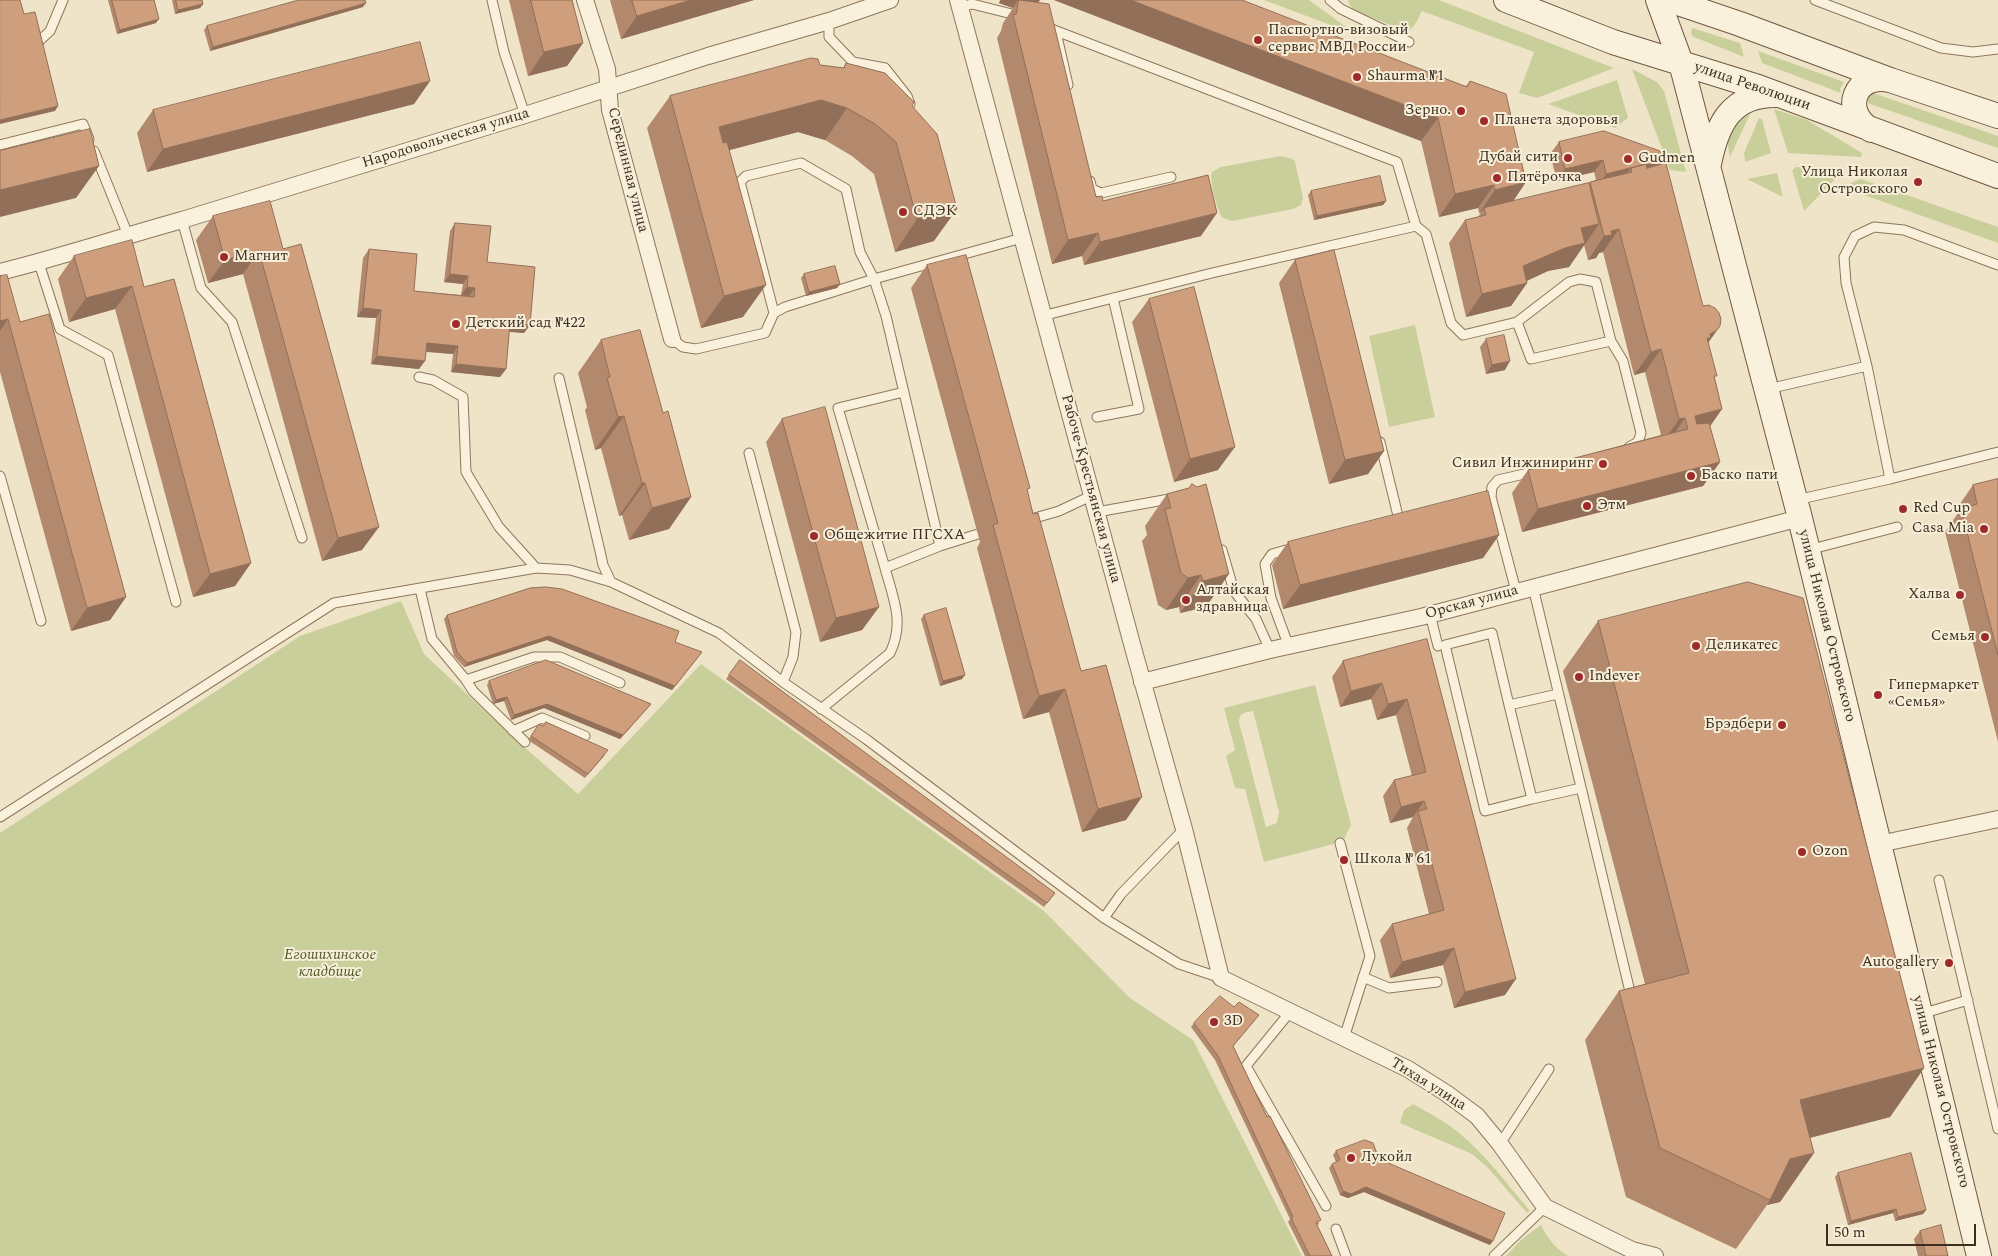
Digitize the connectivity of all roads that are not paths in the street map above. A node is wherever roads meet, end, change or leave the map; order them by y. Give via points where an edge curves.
1 (63, 0) edge
2 (492, 0) edge
3 (585, 0) edge
4 (890, 0) edge
5 (1330, 0) edge
6 (1506, 0) edge
7 (1658, 0) edge
8 (1669, 0) edge
9 (1815, 0) edge
10 (959, 4) edge
11 (829, 21) junction
12 (1056, 32) junction
13 (38, 42) edge
14 (1409, 42) dead end
15 (1998, 49) edge
16 (1681, 63) junction
17 (1890, 80) junction
18 (608, 88) junction
19 (1778, 95) junction
20 (1071, 97) edge
21 (1995, 114) edge
22 (525, 115) junction
23 (913, 115) edge
24 (1871, 130) junction
25 (0, 145) edge
26 (1709, 166) junction
27 (1088, 171) edge
28 (1998, 176) edge
29 (1170, 177) dead end
30 (182, 220) junction
31 (1416, 226) junction
32 (128, 235) junction
33 (1022, 238) junction
34 (39, 263) junction
35 (1998, 265) edge
36 (0, 272) edge
37 (874, 278) junction
38 (1113, 298) junction
39 (774, 313) junction
40 (1042, 316) junction
41 (1517, 322) junction
42 (672, 339) joint
43 (1611, 341) junction
44 (1868, 366) junction
45 (419, 377) dead end
46 (559, 378) dead end
47 (1766, 389) junction
48 (904, 392) junction
49 (1097, 418) dead end
50 (1377, 430) edge
51 (1621, 449) edge
52 (1997, 452) edge
53 (749, 453) dead end
54 (1545, 468) edge
55 (0, 476) edge
56 (1890, 479) junction
57 (1093, 495) junction
58 (1175, 498) edge
59 (1797, 509) junction
60 (1097, 512) junction
61 (1399, 520) edge
62 (1023, 522) edge
63 (1897, 527) dead end
64 (978, 534) dead end
65 (302, 538) dead end
66 (1221, 544) edge
67 (940, 546) junction
68 (1299, 546) edge
69 (1808, 550) junction
70 (536, 568) junction
71 (885, 568) junction
72 (611, 582) junction
73 (1533, 587) junction
74 (420, 589) junction
75 (1516, 592) junction
76 (176, 602) dead end
77 (1430, 614) junction
78 (41, 621) dead end
79 (1288, 646) junction
80 (1438, 646) dead end
81 (1270, 650) junction
82 (466, 680) junction
83 (783, 682) junction
84 (1142, 682) junction
85 (620, 683) dead end
86 (1558, 694) junction
87 (1509, 705) junction
88 (821, 708) junction
89 (514, 731) junction
90 (585, 736) dead end
91 (526, 742) dead end
92 (1581, 788) junction
93 (1532, 800) junction
94 (0, 817) edge
95 (1998, 819) edge
96 (1184, 829) junction
97 (1340, 843) dead end
98 (1879, 844) junction
99 (1939, 880) dead end
100 (1104, 918) junction
101 (1363, 977) junction
102 (1221, 978) junction
103 (1437, 982) dead end
104 (1968, 1000) junction
105 (1290, 1012) junction
106 (1636, 1014) edge
107 (1920, 1014) junction
108 (1344, 1038) junction
109 (1549, 1069) dead end
110 (1998, 1129) edge
111 (1500, 1144) junction
112 (1326, 1206) dead end
113 (1545, 1207) junction
114 (1336, 1230) dead end
115 (1346, 1256) edge
116 (1494, 1256) edge
117 (1655, 1256) edge
118 (1979, 1256) edge

1 - 13 lane via 50,31
2 - 22 lane via 504,52
3 - 18 street, Серединная улица via 607,69
4 - 11 street, Народовольческая улица
5 - 14 lane via 1341,9
6 - 16 main road, улица Революции via 1613,42
7 - 16 main road, улица Николая Островского
8 - 17 main road
9 - 15 lane via 1941,48 1973,52
10 - 12 lane via 972,4 1036,21
10 - 33 street, Рабоче-Крестьянская улица
11 - 18 street, Народовольческая улица
11 - 23 lane via 829,37 853,62 885,68 908,96
12 - 20 lane
12 - 31 lane via 1397,162
16 - 19 main road, улица Революции
16 - 26 main road, улица Николая Островского
17 - 21 main road
17 - 24 main road via 1866,82 1855,95 1854,112
18 - 22 street, Народовольческая улица
18 - 42 street, Серединная улица via 610,110
19 - 24 main road, улица Революции
19 - 26 main road via 1760,94 1733,109 1713,142
22 - 30 street, Народовольческая улица
24 - 28 main road, улица Революции
25 - 32 lane via 83,124
26 - 47 main road, улица Николая Островского
27 - 29 lane via 1092,190 1101,193
30 - 32 street, Народовольческая улица
30 - 65 lane via 201,288 232,322
31 - 38 lane via 1331,249
31 - 41 lane via 1426,234 1451,323 1464,335
32 - 34 street, Народовольческая улица
33 - 37 lane
33 - 40 street, Рабоче-Крестьянская улица
34 - 36 street, Народовольческая улица
34 - 76 lane via 60,329 108,355
35 - 44 lane via 1904,230 1874,227 1855,236 1844,257 1846,283
37 - 39 lane
37 - 39 lane via 860,252 846,189 801,163 746,176 740,182
37 - 48 lane
38 - 40 lane
38 - 49 lane via 1139,409
39 - 42 lane via 766,333 696,349 683,347
40 - 57 street, Рабоче-Крестьянская улица
41 - 43 lane via 1531,359
41 - 43 lane via 1569,282 1580,279 1596,282
43 - 51 lane via 1623,361 1642,433 1638,442
44 - 47 lane
44 - 56 lane
45 - 70 lane via 434,380 463,397 466,472 499,527
46 - 72 lane via 603,565
47 - 59 main road, улица Николая Островского
48 - 67 lane
48 - 71 lane via 838,408
50 - 61 lane
52 - 56 lane
53 - 83 lane via 796,632 793,657
54 - 75 lane via 1498,480 1492,486 1490,497
55 - 78 lane
56 - 59 lane
57 - 60 street, Рабоче-Крестьянская улица
57 - 62 lane via 1060,511
58 - 60 lane
59 - 69 main road, улица Николая Островского
59 - 73 street, Орская улица
60 - 84 street, Рабоче-Крестьянская улица
63 - 69 lane
64 - 67 lane
66 - 81 lane via 1234,591 1256,620
67 - 71 lane
68 - 79 lane via 1272,554 1265,564 1271,598
69 - 98 main road, улица Николая Островского
70 - 72 lane via 570,570
70 - 74 lane
71 - 88 lane via 899,620 896,640 890,653
72 - 83 lane via 719,633
73 - 75 street, Орская улица
73 - 86 lane
74 - 82 lane via 432,639
74 - 94 lane via 334,603
75 - 77 street, Орская улица
77 - 79 street, Орская улица
77 - 80 lane
79 - 81 street, Орская улица
81 - 84 street, Орская улица
82 - 85 lane via 534,657 560,657
82 - 89 lane
83 - 88 lane
84 - 96 street, Рабоче-Крестьянская улица
86 - 87 lane
86 - 92 lane
87 - 93 lane
87 - 93 lane via 1492,633 1445,644 1485,811
88 - 100 lane
89 - 90 lane via 542,718
89 - 91 lane
92 - 93 lane
92 - 106 lane
95 - 98 street
96 - 100 lane via 1121,894
96 - 102 street, Рабоче-Крестьянская улица
97 - 101 lane via 1370,956
98 - 107 main road, улица Николая Островского
99 - 104 lane
100 - 102 lane via 1179,964
101 - 103 lane via 1389,988
101 - 108 lane
102 - 105 street, Тихая улица
104 - 107 lane
104 - 110 lane
105 - 108 street, Тихая улица
105 - 112 lane via 1246,1066
107 - 118 main road, улица Николая Островского
108 - 111 street, Тихая улица via 1408,1069 1446,1093 1477,1116
109 - 111 lane
111 - 113 street, Тихая улица
113 - 116 lane
113 - 117 street, Тихая улица via 1632,1250
114 - 115 lane

